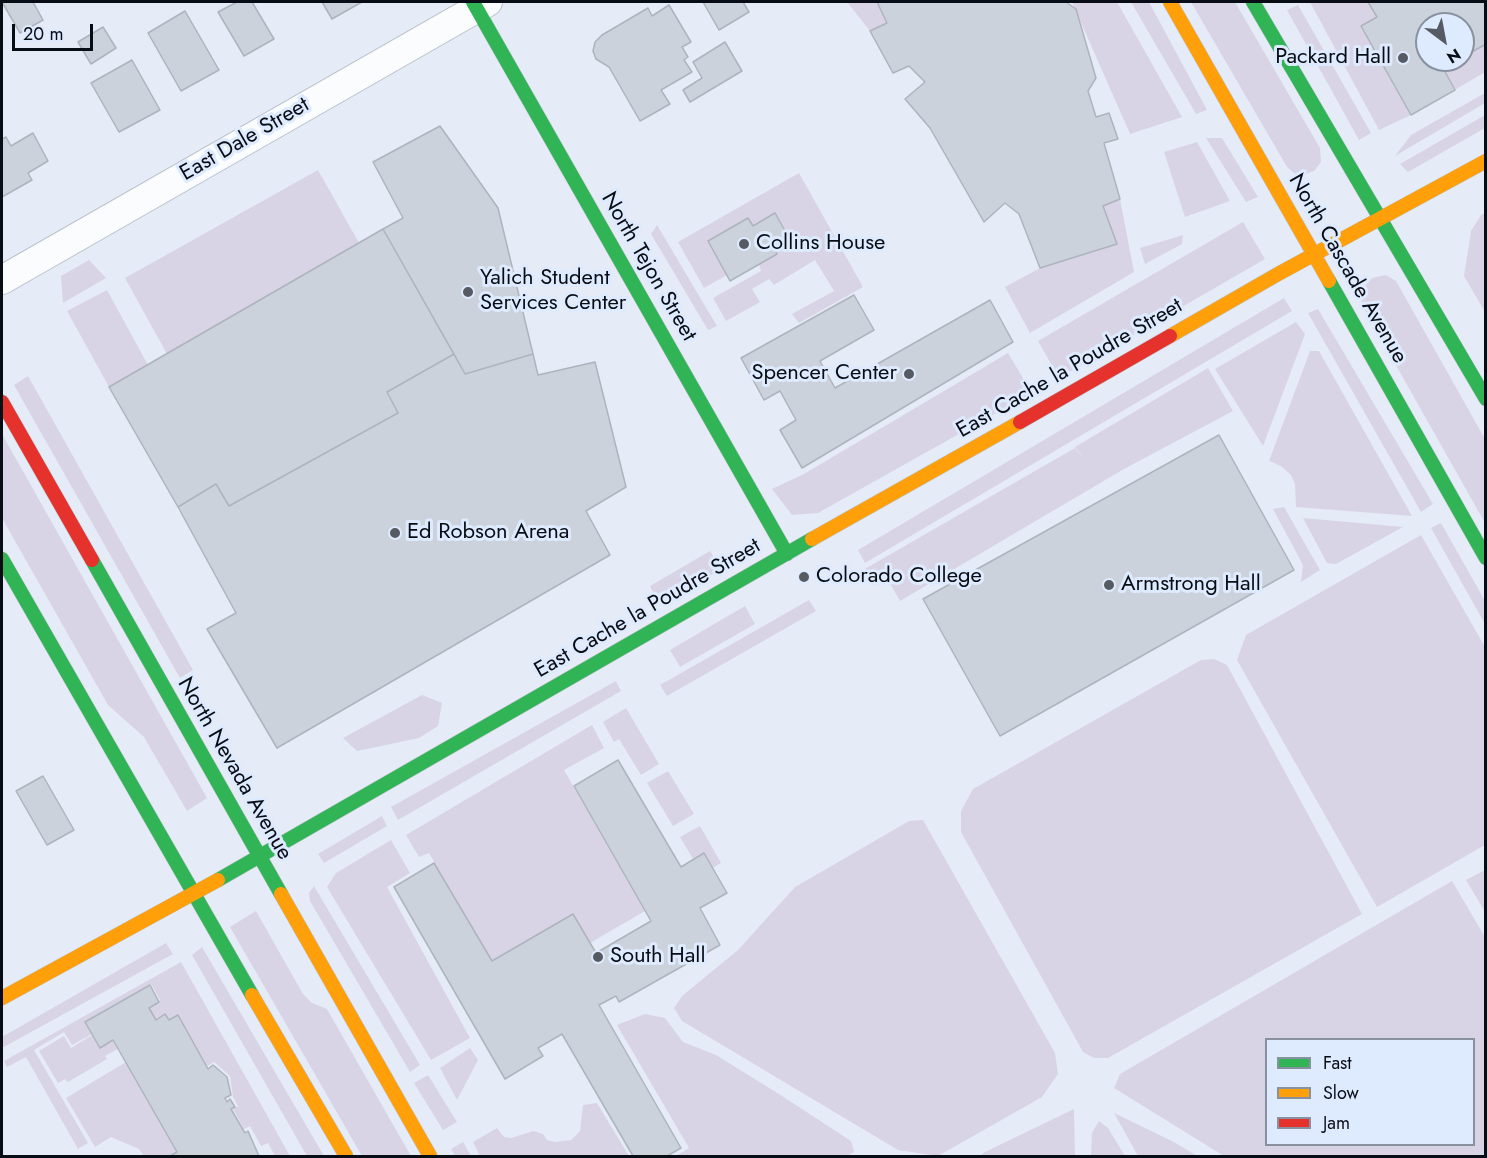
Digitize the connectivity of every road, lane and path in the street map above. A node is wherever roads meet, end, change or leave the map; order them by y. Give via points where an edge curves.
1 (1170, 2) edge
2 (1253, 2) edge
3 (479, 4) edge
4 (1485, 161) edge
5 (1380, 219) junction
6 (1314, 253) junction
7 (2, 280) edge
8 (1485, 399) edge
9 (2, 402) edge
10 (787, 554) junction
11 (1485, 558) edge
12 (2, 559) edge
13 (260, 857) junction
14 (193, 894) junction
15 (2, 998) edge
16 (346, 1156) edge
17 (430, 1156) edge

1 - 6 main road, North Cascade Avenue
2 - 5 main road
3 - 7 street, East Dale Street
3 - 10 main road, North Tejon Street
4 - 5 main road, East Cache la Poudre Street
5 - 6 main road, East Cache la Poudre Street
5 - 8 main road
6 - 10 main road, East Cache la Poudre Street
6 - 11 main road, North Cascade Avenue
9 - 13 main road, North Nevada Avenue
10 - 13 main road, East Cache la Poudre Street
12 - 14 main road
13 - 14 main road, East Cache la Poudre Street
13 - 17 main road, North Nevada Avenue
14 - 15 main road, East Cache la Poudre Street
14 - 16 main road

